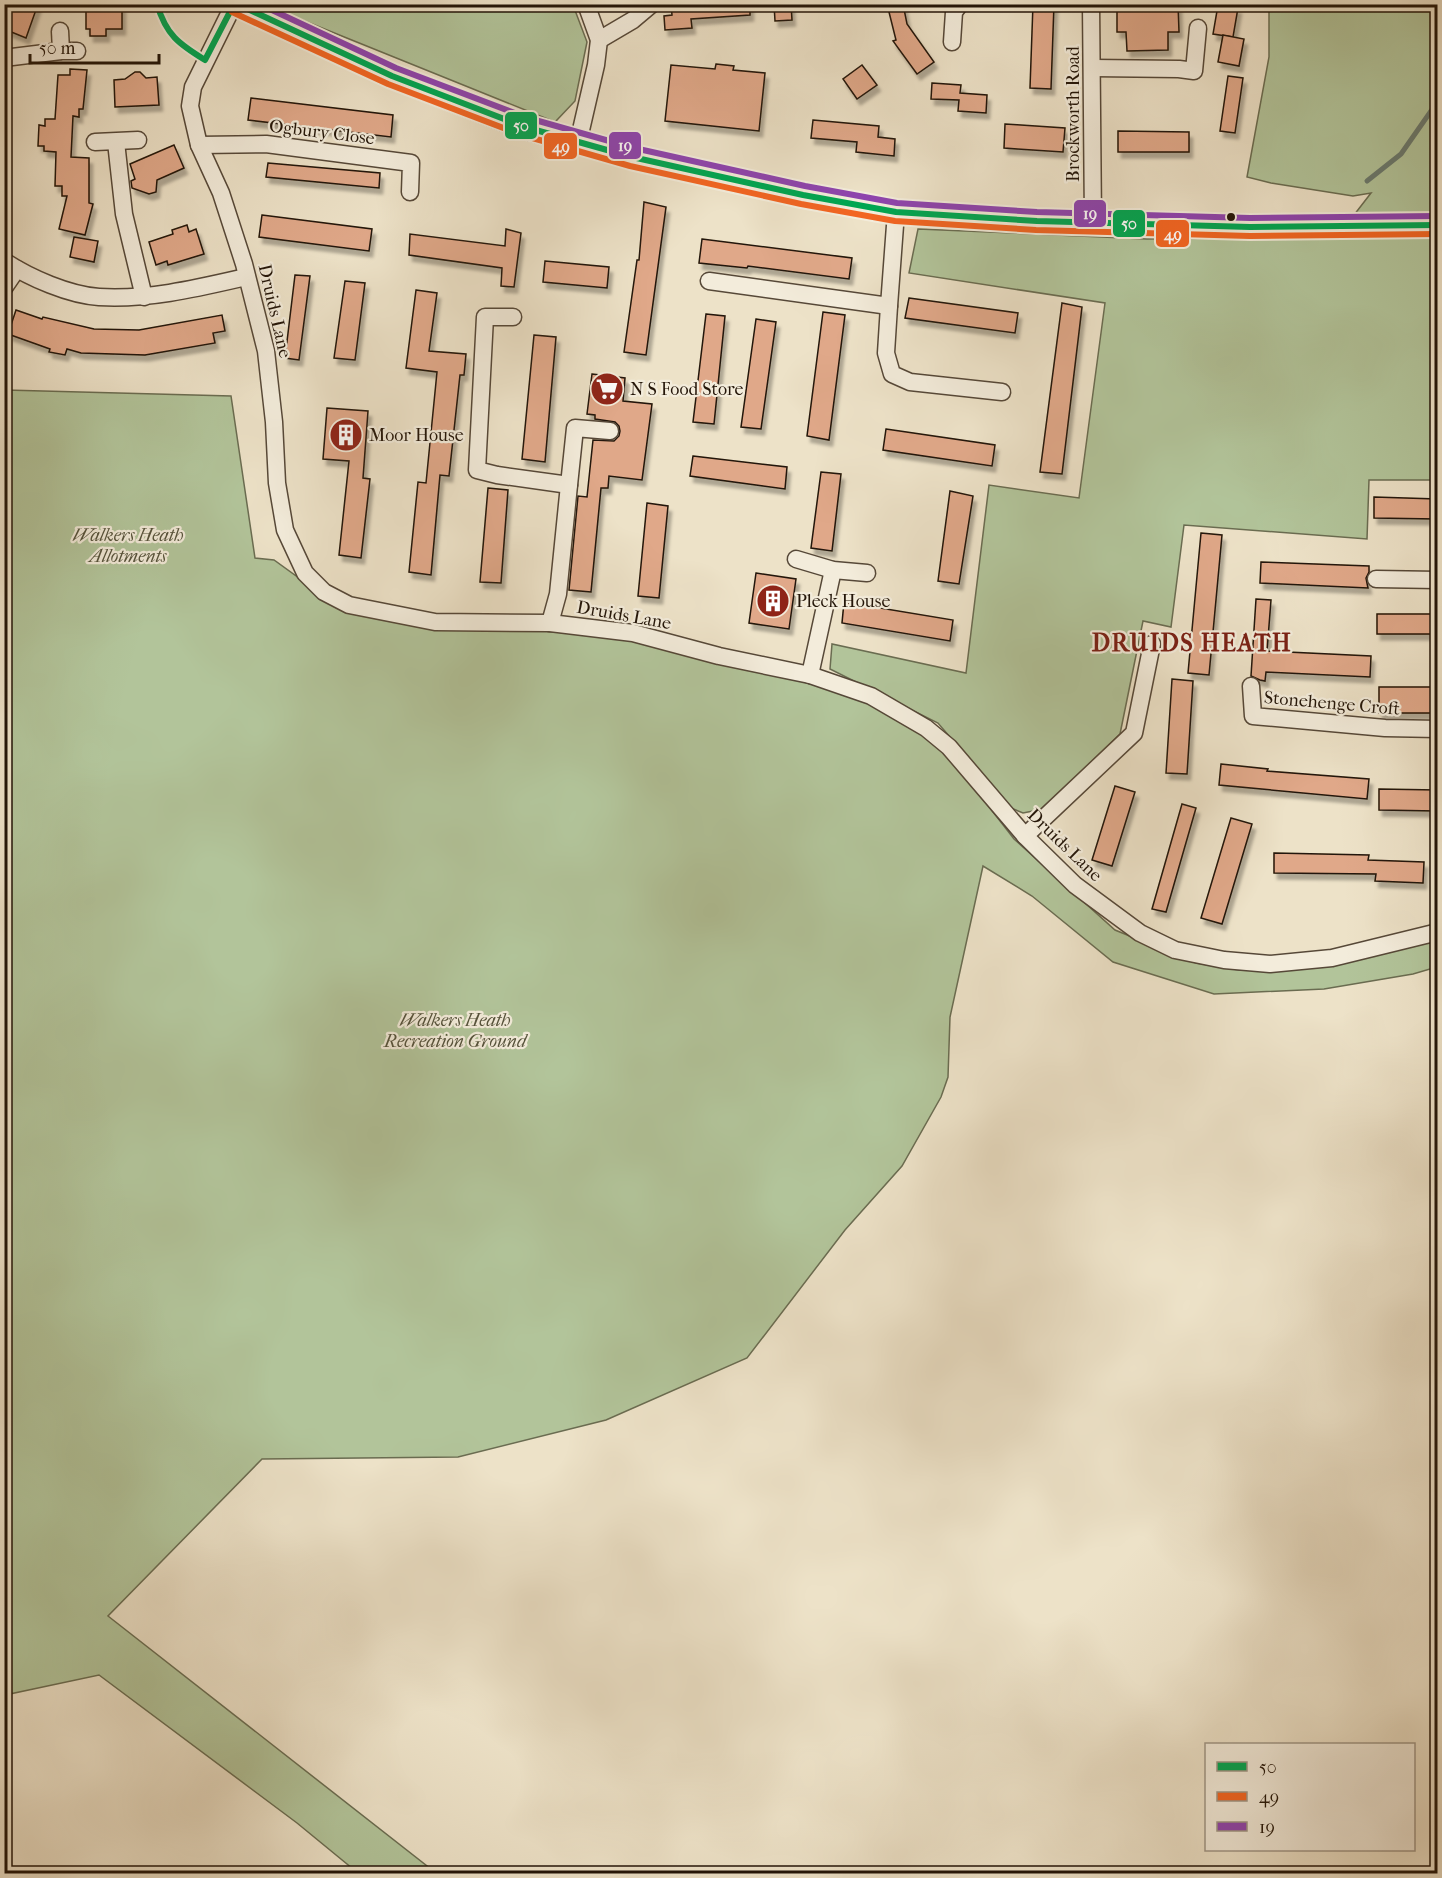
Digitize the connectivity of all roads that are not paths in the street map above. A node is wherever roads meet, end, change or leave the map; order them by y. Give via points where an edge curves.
1 (235, 4) edge
2 (586, 4) edge
3 (652, 4) edge
4 (960, 4) edge
5 (1091, 4) edge
6 (1198, 28) dead end
7 (60, 31) dead end
8 (599, 40) junction
9 (952, 42) dead end
10 (4, 58) edge
11 (1093, 68) junction
12 (138, 140) dead end
13 (96, 142) dead end
14 (116, 142) junction
15 (579, 142) junction
16 (199, 145) junction
17 (410, 192) dead end
18 (897, 212) junction
19 (1093, 223) junction
20 (1437, 225) edge
21 (11, 265) edge
22 (246, 277) junction
23 (709, 281) dead end
24 (4, 288) edge
25 (144, 297) junction
26 (889, 306) junction
27 (513, 317) dead end
28 (1002, 392) dead end
29 (610, 431) dead end
30 (569, 485) junction
31 (796, 559) dead end
32 (833, 570) junction
33 (867, 573) dead end
34 (1376, 579) dead end
35 (1437, 580) edge
36 (550, 623) junction
37 (1152, 644) dead end
38 (810, 675) junction
39 (1251, 686) dead end
40 (1437, 729) edge
41 (1025, 836) junction
42 (1437, 932) edge

1 - 15 street via 392,76 525,127
1 - 16 street, Druids Lane via 193,87 190,106
2 - 8 street
3 - 8 street
4 - 9 street via 954,12
5 - 11 street, Brockworth Road
6 - 11 street via 1194,71
7 - 10 street via 69,51
8 - 15 street
11 - 19 street, Brockworth Road
12 - 14 street
13 - 14 street
14 - 25 street via 124,214
15 - 18 street via 692,171
16 - 17 street, Ogbury Close via 266,144 411,163
16 - 22 street, Druids Lane via 221,193
18 - 19 street
18 - 26 street
19 - 20 street via 1250,227
21 - 24 street
21 - 25 street via 75,293
22 - 25 street
22 - 36 street, Druids Lane via 266,351 285,530 305,573 324,592 349,605 435,622
23 - 26 street
26 - 28 street via 886,353 892,374 910,382
27 - 30 street via 485,317 477,470
29 - 30 street via 575,428
30 - 36 street via 558,594
31 - 32 street
32 - 33 street
32 - 38 street
34 - 35 street
36 - 38 street, Druids Lane via 633,633
37 - 41 street via 1134,733
38 - 41 street, Druids Lane via 871,696 926,728 949,747
39 - 40 street, Stonehenge Croft via 1253,716 1374,728
41 - 42 street, Druids Lane via 1075,885 1140,933 1175,950 1270,964 1332,958

